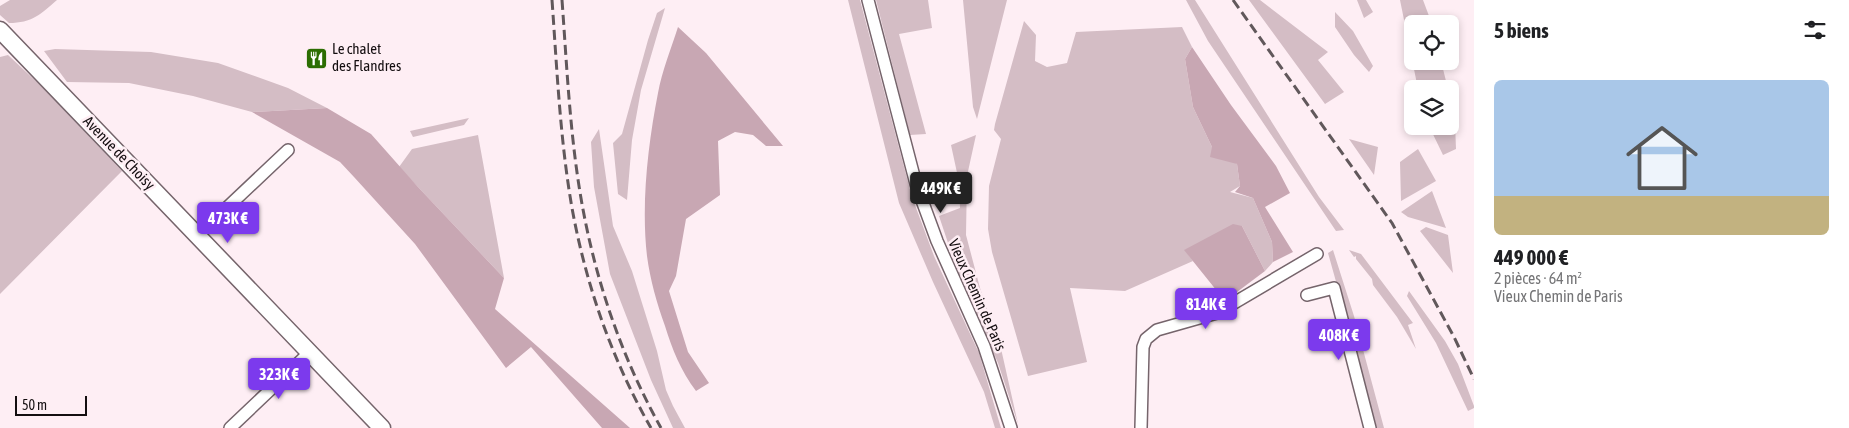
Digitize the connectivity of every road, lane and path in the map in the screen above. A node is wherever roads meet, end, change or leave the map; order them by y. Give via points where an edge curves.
1 (868, 0) edge
2 (0, 30) edge
3 (288, 150) dead end
4 (198, 235) junction
5 (1317, 254) dead end
6 (1307, 296) dead end
7 (310, 353) junction
8 (376, 426) edge
9 (230, 428) edge
10 (1010, 428) edge
11 (1141, 428) edge
12 (1370, 428) edge

1 - 10 street, Vieux Chemin de Paris via 916,184 937,241 984,346
2 - 4 main road, Avenue de Choisy
3 - 4 street
4 - 7 main road, Avenue de Choisy
5 - 11 street via 1226,309 1157,330 1149,336 1143,346
6 - 12 street via 1334,288
7 - 8 main road, Avenue de Choisy
7 - 9 street

